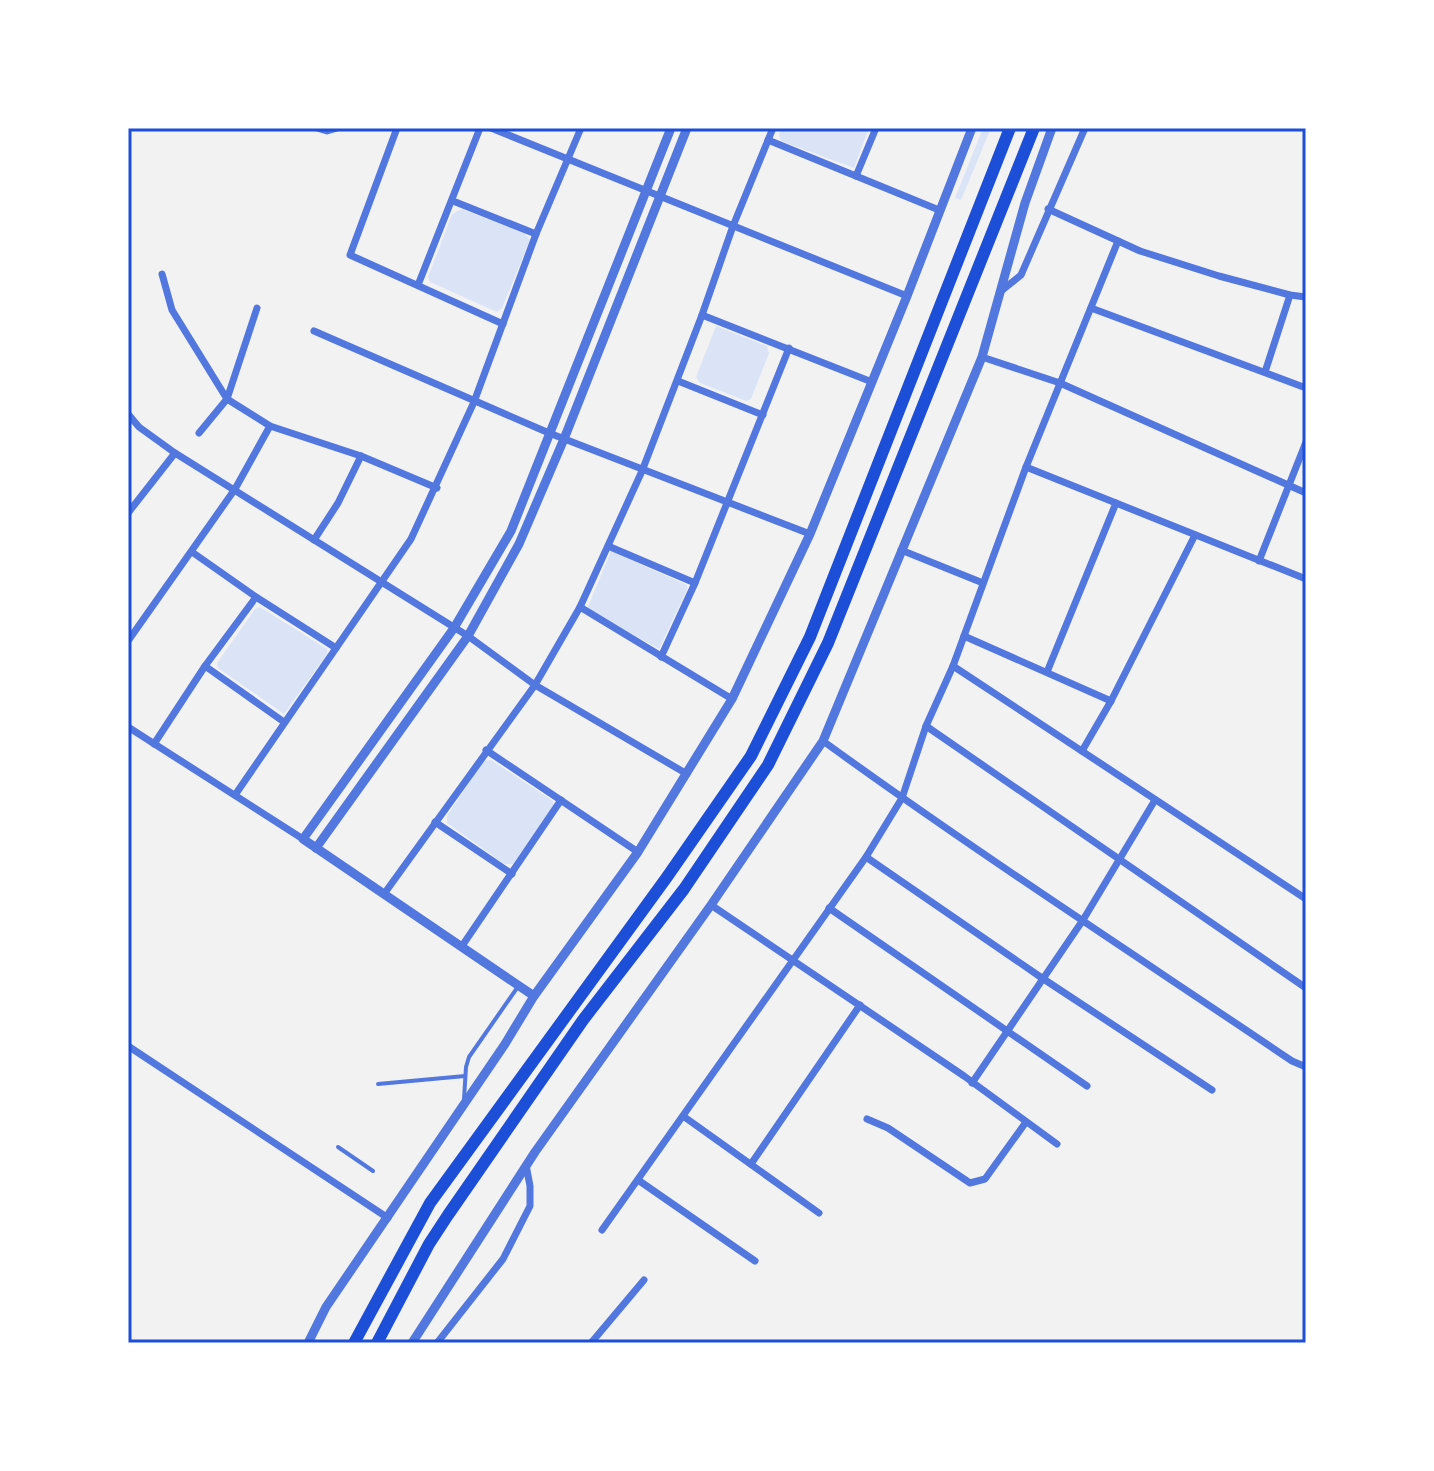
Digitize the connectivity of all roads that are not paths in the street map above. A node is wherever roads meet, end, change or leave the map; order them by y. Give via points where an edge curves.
1 (317, 128) edge
2 (337, 128) edge
3 (397, 128) edge
4 (480, 128) edge
5 (491, 128) edge
6 (581, 128) edge
7 (671, 128) edge
8 (687, 128) edge
9 (773, 128) edge
10 (876, 128) edge
11 (972, 128) edge
12 (1010, 128) edge
13 (1034, 128) edge
14 (1052, 128) edge
15 (1085, 128) edge
16 (768, 140) junction
17 (569, 160) junction
18 (856, 176) junction
19 (646, 191) junction
20 (661, 197) junction
21 (453, 201) junction
22 (1048, 209) junction
23 (939, 210) junction
24 (733, 226) junction
25 (536, 234) junction
26 (1118, 241) junction
27 (162, 274) dead end
28 (418, 285) junction
29 (1001, 291) junction
30 (1290, 295) junction
31 (907, 296) junction
32 (1306, 297) edge
33 (257, 308) dead end
34 (1091, 308) junction
35 (702, 315) junction
36 (503, 324) junction
37 (314, 331) dead end
38 (789, 348) junction
39 (982, 357) junction
40 (1265, 372) junction
41 (678, 381) junction
42 (872, 382) junction
43 (1060, 383) junction
44 (1306, 388) edge
45 (227, 399) junction
46 (474, 402) junction
47 (128, 414) edge
48 (763, 415) junction
49 (270, 426) junction
50 (199, 433) dead end
51 (549, 433) junction
52 (564, 439) junction
53 (1306, 442) edge
54 (175, 453) junction
55 (361, 456) junction
56 (1026, 467) junction
57 (642, 471) junction
58 (1289, 486) junction
59 (437, 488) junction
60 (235, 489) junction
61 (1306, 493) edge
62 (728, 502) junction
63 (1116, 503) junction
64 (128, 513) edge
65 (810, 534) junction
66 (1195, 535) junction
67 (314, 540) junction
68 (608, 546) junction
69 (901, 550) junction
70 (192, 552) junction
71 (1259, 561) junction
72 (1306, 579) edge
73 (382, 582) junction
74 (695, 583) junction
75 (983, 583) junction
76 (256, 597) junction
77 (580, 607) junction
78 (454, 628) junction
79 (468, 636) junction
80 (964, 636) junction
81 (128, 641) edge
82 (336, 648) junction
83 (661, 657) junction
84 (205, 666) junction
85 (953, 666) junction
86 (1047, 672) junction
87 (535, 685) junction
88 (732, 699) junction
89 (1111, 701) junction
90 (284, 722) junction
91 (926, 726) junction
92 (128, 727) edge
93 (823, 741) junction
94 (154, 744) junction
95 (486, 750) junction
96 (1082, 751) junction
97 (687, 774) junction
98 (235, 795) junction
99 (902, 798) junction
100 (561, 800) junction
101 (1155, 800) junction
102 (435, 822) junction
103 (303, 839) junction
104 (316, 848) junction
105 (638, 852) junction
106 (866, 857) junction
107 (1118, 859) junction
108 (512, 874) junction
109 (384, 894) junction
110 (1306, 899) edge
111 (711, 905) junction
112 (829, 908) junction
113 (1083, 920) junction
114 (462, 946) junction
115 (793, 960) junction
116 (1042, 978) junction
117 (518, 986) junction
118 (1306, 988) edge
119 (534, 996) junction
120 (860, 1005) junction
121 (1007, 1029) junction
122 (128, 1046) edge
123 (1306, 1067) edge
124 (465, 1076) junction
125 (972, 1083) junction
126 (378, 1084) dead end
127 (1087, 1086) dead end
128 (1212, 1090) dead end
129 (463, 1106) junction
130 (683, 1116) junction
131 (867, 1119) dead end
132 (1026, 1122) junction
133 (1057, 1144) dead end
134 (338, 1147) dead end
135 (751, 1164) junction
136 (526, 1165) junction
137 (373, 1171) dead end
138 (638, 1180) junction
139 (819, 1213) dead end
140 (388, 1218) junction
141 (602, 1230) dead end
142 (755, 1261) dead end
143 (644, 1280) dead end
144 (308, 1343) edge
145 (354, 1343) edge
146 (377, 1343) edge
147 (412, 1343) edge
148 (437, 1343) edge
149 (591, 1343) edge

1 - 2 street
3 - 28 street via 350,255
4 - 21 street
5 - 17 street
6 - 17 street
7 - 19 street
8 - 20 street
9 - 16 street
10 - 18 street
11 - 23 street
12 - 145 highway via 810,637 751,756 430,1203
13 - 146 highway via 828,643 768,765 448,1215
14 - 29 street
15 - 22 street
16 - 18 street
16 - 24 street
17 - 19 street
17 - 25 street
18 - 23 street
19 - 20 street
19 - 51 street
20 - 24 street
20 - 52 street
21 - 25 street
21 - 28 street
22 - 26 street
22 - 29 street via 1021,275
23 - 31 street
24 - 31 street
24 - 35 street
25 - 36 street
26 - 30 street
26 - 34 street
27 - 45 street via 172,310
28 - 36 street
29 - 39 street
30 - 32 street
30 - 40 street
31 - 42 street
33 - 45 street
34 - 40 street
34 - 43 street
35 - 38 street
35 - 41 street
36 - 46 street
37 - 46 street
38 - 42 street
38 - 48 street
39 - 43 street
39 - 69 street
40 - 44 street
41 - 48 street
41 - 57 street
42 - 65 street
43 - 56 street
43 - 58 street
45 - 49 street
45 - 50 street
46 - 51 street
46 - 59 street
47 - 54 street
48 - 62 street
49 - 55 street
49 - 60 street
51 - 52 street
51 - 78 street via 511,531
52 - 57 street
52 - 79 street via 519,544
53 - 58 street
54 - 60 street
54 - 64 street
55 - 59 street
55 - 67 street
56 - 63 street
56 - 75 street
57 - 62 street
57 - 68 street
58 - 61 street
58 - 71 street
59 - 73 street
60 - 67 street
60 - 70 street
62 - 65 street
62 - 74 street
63 - 66 street
63 - 86 street
65 - 88 street
66 - 71 street
66 - 89 street
67 - 73 street
68 - 74 street
68 - 77 street
69 - 75 street
69 - 93 street
70 - 76 street
70 - 81 street
71 - 72 street
73 - 78 street
73 - 82 street
74 - 83 street
75 - 80 street
76 - 82 street
76 - 84 street
77 - 83 street
77 - 87 street
78 - 79 street
78 - 103 street
79 - 87 street
79 - 104 street
80 - 85 street
80 - 86 street
82 - 90 street
83 - 88 street
84 - 90 street
84 - 94 street
85 - 91 street
85 - 96 street
86 - 89 street
87 - 95 street
87 - 97 street
88 - 97 street
89 - 96 street
90 - 98 street
91 - 99 street
91 - 107 street
92 - 94 street
93 - 99 street
93 - 111 street
94 - 98 street
95 - 100 street
95 - 102 street
96 - 101 street
97 - 105 street
98 - 103 street
99 - 106 street
99 - 113 street
100 - 105 street
100 - 108 street
101 - 107 street
101 - 110 street
102 - 108 street
102 - 109 street
103 - 104 street
104 - 109 street
105 - 119 street
106 - 112 street
106 - 116 street
107 - 113 street
107 - 118 street
108 - 114 street
109 - 114 street
111 - 115 street
111 - 136 street
112 - 115 street
112 - 121 street
113 - 116 street
113 - 123 street
114 - 117 street
115 - 120 street
115 - 130 street
116 - 121 street
116 - 128 street
117 - 119 street
117 - 124 lane via 469,1057
119 - 129 street
120 - 125 street
120 - 135 street
121 - 125 street
121 - 127 street
122 - 140 street
124 - 126 lane
124 - 129 lane
125 - 132 street
129 - 140 street
130 - 135 street
130 - 138 street
131 - 132 street via 970,1183 985,1179
132 - 133 street
134 - 137 lane
135 - 139 street
136 - 147 street
136 - 148 street via 530,1206 503,1259
138 - 141 street
138 - 142 street
140 - 144 street via 326,1307
143 - 149 street

